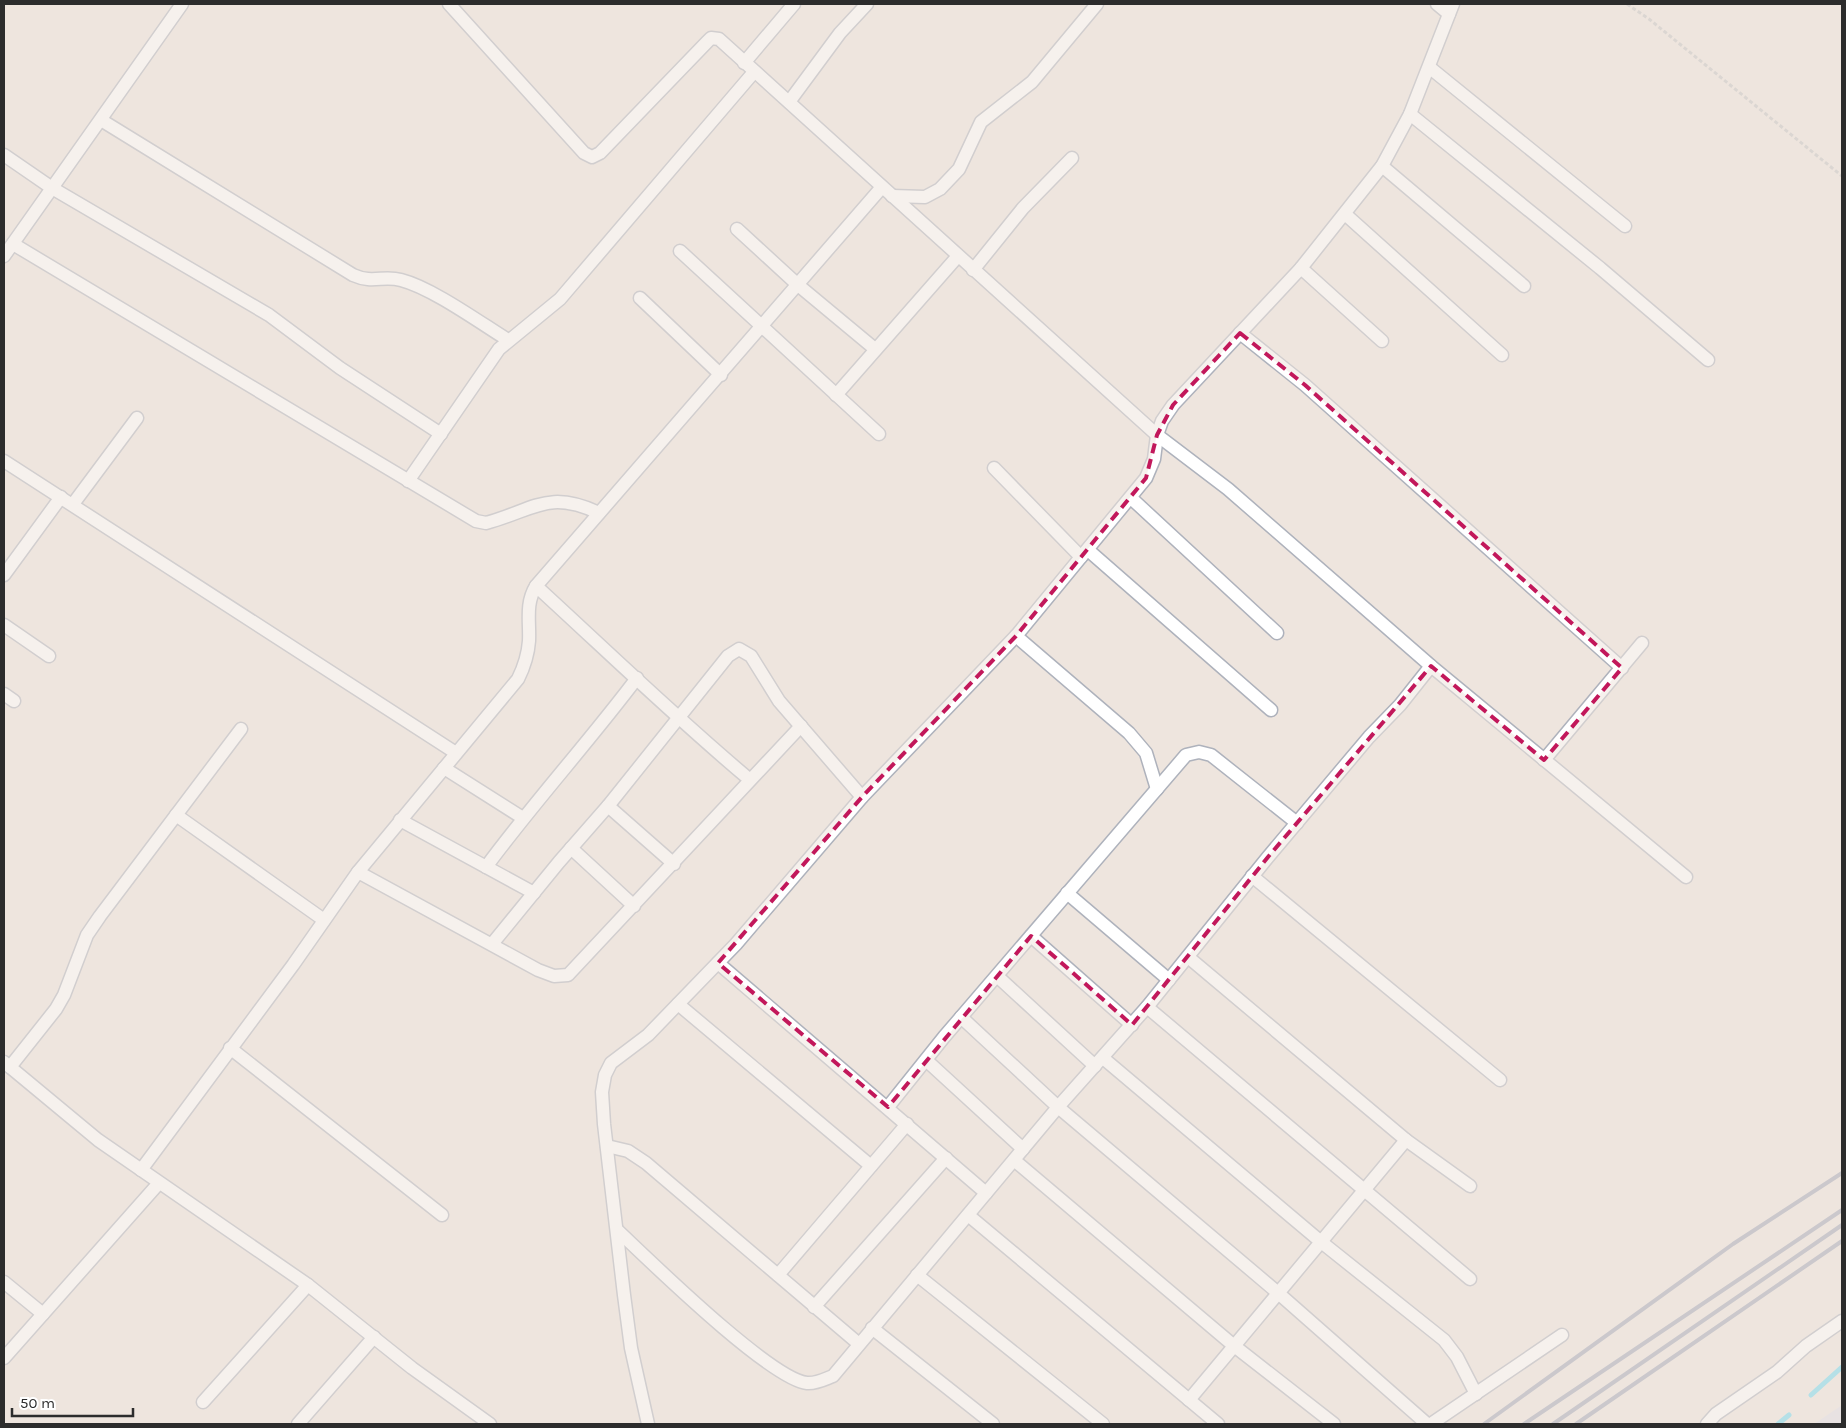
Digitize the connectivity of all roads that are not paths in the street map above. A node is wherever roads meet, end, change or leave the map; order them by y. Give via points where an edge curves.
1 (182, 4) edge
2 (449, 4) edge
3 (794, 4) edge
4 (867, 4) edge
5 (1097, 4) edge
6 (1437, 4) edge
7 (1451, 9) edge
8 (744, 63) junction
9 (1429, 67) junction
10 (754, 72) junction
11 (789, 102) junction
12 (1410, 114) junction
13 (100, 120) junction
14 (4, 156) edge
15 (1072, 158) dead end
16 (1382, 166) junction
17 (882, 187) junction
18 (52, 188) junction
19 (892, 196) junction
20 (1345, 214) junction
21 (1625, 226) dead end
22 (737, 229) dead end
23 (13, 244) junction
24 (680, 251) dead end
25 (4, 256) edge
26 (958, 256) junction
27 (1301, 268) junction
28 (973, 270) junction
29 (798, 285) junction
30 (1524, 286) dead end
31 (640, 298) dead end
32 (762, 328) junction
33 (1240, 333) junction
34 (508, 340) junction
35 (1382, 341) dead end
36 (876, 349) junction
37 (1502, 355) dead end
38 (1708, 360) dead end
39 (721, 375) junction
40 (836, 395) junction
41 (136, 418) dead end
42 (441, 434) junction
43 (879, 434) dead end
44 (1157, 435) junction
45 (4, 461) edge
46 (994, 468) dead end
47 (408, 481) junction
48 (61, 496) junction
49 (1131, 498) junction
50 (73, 504) junction
51 (599, 513) junction
52 (1084, 554) junction
53 (4, 575) edge
54 (536, 586) junction
55 (4, 625) edge
56 (1277, 633) dead end
57 (1016, 636) junction
58 (1642, 643) dead end
59 (49, 656) dead end
60 (1431, 666) junction
61 (1622, 668) junction
62 (637, 678) junction
63 (1271, 710) dead end
64 (678, 719) junction
65 (801, 726) junction
66 (241, 729) dead end
67 (456, 753) junction
68 (1544, 760) junction
69 (444, 768) junction
70 (749, 779) junction
71 (1157, 789) junction
72 (862, 797) junction
73 (608, 806) junction
74 (176, 815) junction
75 (523, 818) junction
76 (400, 820) junction
77 (1297, 823) junction
78 (571, 848) junction
79 (674, 864) junction
80 (486, 867) junction
81 (358, 872) junction
82 (1252, 876) junction
83 (1686, 877) dead end
84 (534, 893) junction
85 (1067, 893) junction
86 (634, 906) junction
87 (324, 920) junction
88 (1031, 936) junction
89 (492, 944) junction
90 (1188, 957) junction
91 (718, 963) junction
92 (997, 976) junction
93 (1169, 980) junction
94 (678, 1004) junction
95 (1147, 1007) junction
96 (961, 1017) junction
97 (1132, 1025) junction
98 (230, 1048) junction
99 (926, 1060) junction
100 (1099, 1062) junction
101 (7, 1065) edge
102 (1500, 1080) dead end
103 (888, 1107) junction
104 (1058, 1108) junction
105 (907, 1124) junction
106 (1406, 1140) junction
107 (607, 1146) junction
108 (1023, 1149) junction
109 (946, 1158) junction
110 (1014, 1160) junction
111 (870, 1166) junction
112 (141, 1170) junction
113 (159, 1183) junction
114 (1470, 1186) dead end
115 (1364, 1190) junction
116 (986, 1193) junction
117 (442, 1215) dead end
118 (968, 1215) junction
119 (617, 1230) junction
120 (1320, 1241) junction
121 (778, 1275) junction
122 (917, 1275) junction
123 (1470, 1279) dead end
124 (4, 1282) edge
125 (308, 1284) junction
126 (1278, 1292) junction
127 (814, 1307) junction
128 (43, 1314) junction
129 (1842, 1321) edge
130 (872, 1328) junction
131 (1562, 1335) dead end
132 (374, 1337) junction
133 (859, 1344) junction
134 (1233, 1345) junction
135 (4, 1358) edge
136 (1476, 1394) junction
137 (1189, 1400) junction
138 (204, 1402) dead end
139 (298, 1424) edge
140 (489, 1424) edge
141 (648, 1424) edge
142 (993, 1424) edge
143 (1103, 1424) edge
144 (1218, 1424) edge
145 (1334, 1424) edge
146 (1429, 1424) edge
147 (1707, 1424) edge

1 - 13 street
2 - 8 street via 584,153 592,157 600,153 711,38 719,39
3 - 8 street
4 - 11 street via 840,33
5 - 19 street via 1032,82 981,122 958,169 940,189 925,197
6 - 7 street
7 - 9 street
8 - 10 street
9 - 12 street
9 - 21 street
10 - 11 street
10 - 34 street via 560,299 544,315
11 - 17 street
12 - 16 street
12 - 38 street
13 - 18 street
13 - 34 street via 352,275 363,280 399,279 408,282
14 - 18 street
15 - 28 street via 1018,213
16 - 20 street
16 - 30 street
17 - 19 street
17 - 29 street
18 - 23 street
18 - 42 street via 269,315 340,368
19 - 26 street
20 - 27 street
20 - 37 street
22 - 29 street
23 - 25 street
23 - 47 street
24 - 32 street
26 - 28 street
26 - 36 street
27 - 33 street
27 - 35 street
28 - 44 street
29 - 32 street
29 - 36 street
31 - 39 street
32 - 39 street
32 - 40 street
33 - 44 street via 1173,405
33 - 61 street via 1305,385
34 - 42 street via 482,370
36 - 40 street
39 - 51 street
40 - 43 street
41 - 50 street
42 - 47 street
44 - 49 street via 1154,459 1146,478
44 - 60 street via 1228,489
45 - 48 street
46 - 52 street
47 - 51 street via 476,521 486,523 548,502 580,504
48 - 50 street
48 - 53 street
49 - 52 street
49 - 56 street
50 - 67 street
51 - 54 street
52 - 57 street
52 - 63 street
54 - 62 street
54 - 67 street via 529,604 525,665 507,695
55 - 59 street
57 - 71 street via 1128,733 1146,753
57 - 72 street
58 - 61 street
60 - 68 street
60 - 77 street
61 - 68 street
62 - 64 street
62 - 75 street via 598,731
64 - 65 street via 728,656 739,649 751,656 770,690
64 - 70 street
64 - 73 street
65 - 70 street
65 - 72 street
66 - 74 street
67 - 69 street
68 - 83 street
69 - 75 street
69 - 76 street
70 - 79 street
71 - 77 street via 1186,755 1205,752
71 - 85 street
72 - 91 street
73 - 78 street
73 - 79 street
74 - 87 street
74 - 101 street via 87,934 56,1009
75 - 80 street
76 - 80 street
76 - 81 street
77 - 82 street
78 - 84 street
78 - 86 street
79 - 86 street
80 - 84 street
81 - 87 street
81 - 89 street
82 - 90 street
82 - 102 street
84 - 89 street
85 - 88 street
85 - 93 street
86 - 89 street via 568,975 561,977 546,974
87 - 98 street
88 - 92 street
88 - 97 street
90 - 93 street
90 - 106 street
91 - 94 street
91 - 103 street
92 - 96 street
92 - 100 street
93 - 95 street
94 - 107 street via 648,1035 612,1063 605,1075 602,1092
94 - 111 street
95 - 97 street
95 - 115 street
96 - 99 street
96 - 104 street
97 - 100 street
98 - 112 street
98 - 117 street
99 - 103 street
99 - 108 street
100 - 104 street
100 - 120 street
101 - 112 street via 98,1140
103 - 105 street
104 - 108 street
104 - 126 street
105 - 109 street
105 - 111 street
106 - 114 street
106 - 115 street
107 - 119 street
107 - 121 street via 628,1151 646,1163
108 - 110 street
109 - 116 street
109 - 127 street
110 - 116 street
110 - 134 street
111 - 121 street
112 - 113 street
113 - 125 street
113 - 128 street
115 - 120 street
115 - 123 street
116 - 118 street
118 - 122 street
118 - 137 street
119 - 133 street via 758,1356 797,1379 807,1383 832,1376
119 - 141 street via 631,1348
120 - 126 street
120 - 136 street via 1444,1340 1457,1357
121 - 127 street
122 - 130 street
122 - 143 street
124 - 128 street
125 - 132 street
125 - 138 street
126 - 134 street
126 - 146 street
127 - 133 street
128 - 135 street
129 - 147 street
130 - 133 street
130 - 142 street
131 - 136 street
132 - 139 street
132 - 140 street
134 - 137 street
134 - 145 street
136 - 146 street
137 - 144 street

